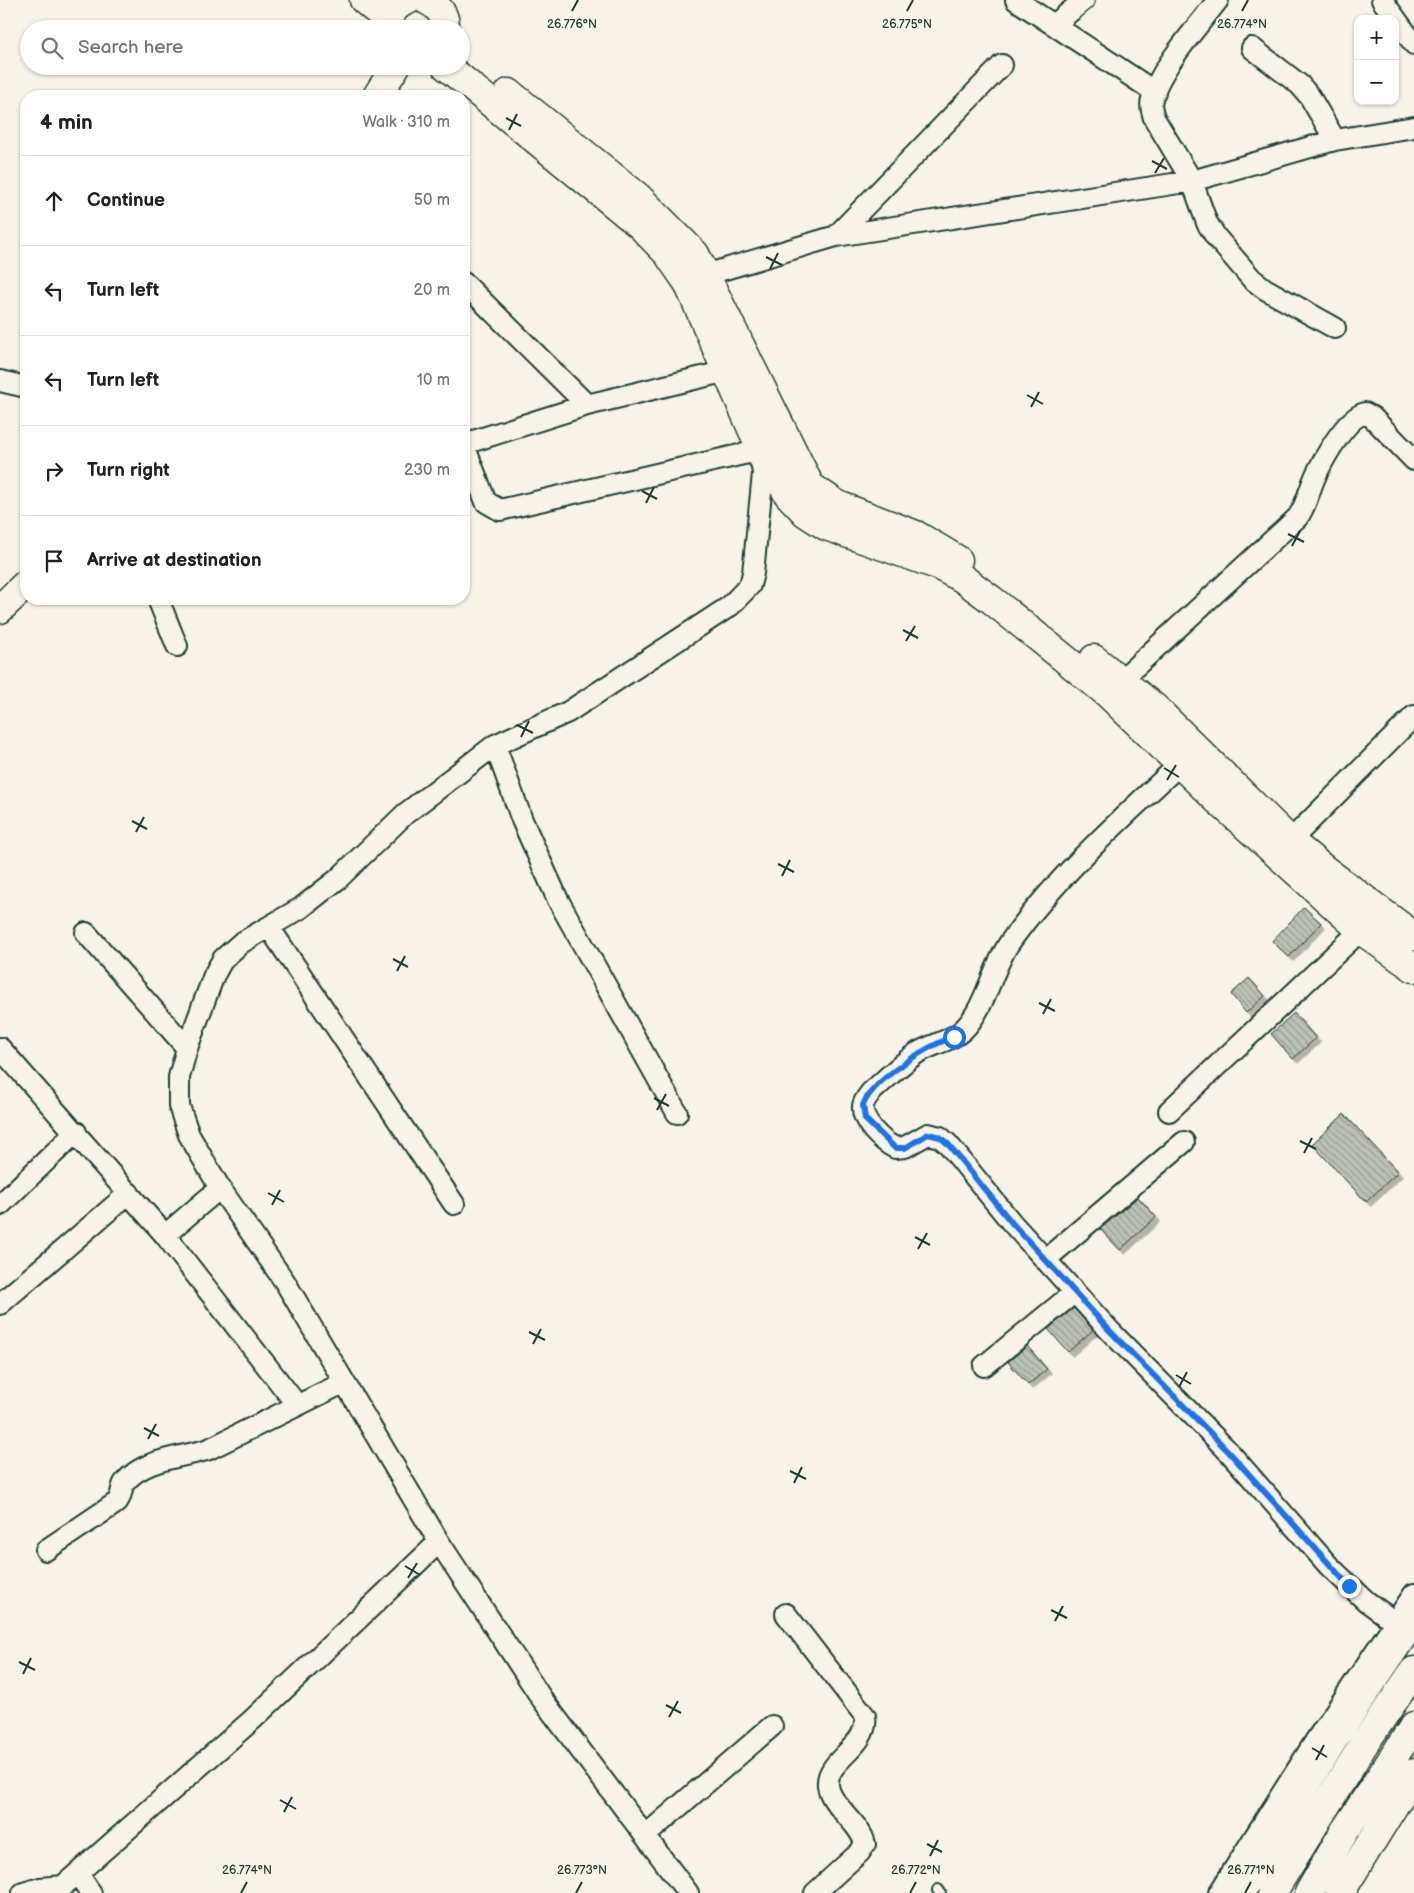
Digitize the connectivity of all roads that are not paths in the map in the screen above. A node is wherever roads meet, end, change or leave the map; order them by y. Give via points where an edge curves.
1 (364, 0) edge
2 (1016, 0) edge
3 (1084, 0) edge
4 (1218, 0) edge
5 (1382, 0) edge
6 (410, 7) edge
7 (443, 20) edge
8 (1054, 25) junction
9 (1414, 44) edge
10 (1252, 48) dead end
11 (470, 61) edge
12 (1002, 65) dead end
13 (390, 75) edge
14 (457, 75) edge
15 (380, 90) edge
16 (1155, 92) junction
17 (1414, 127) edge
18 (1335, 140) junction
19 (1192, 180) junction
20 (836, 236) junction
21 (705, 275) junction
22 (470, 289) edge
23 (1335, 328) dead end
24 (727, 371) junction
25 (0, 382) edge
26 (20, 386) edge
27 (587, 405) junction
28 (470, 442) edge
29 (470, 460) edge
30 (1414, 460) edge
31 (20, 590) edge
32 (160, 605) edge
33 (0, 609) edge
34 (177, 646) dead end
35 (1121, 680) junction
36 (1414, 716) edge
37 (495, 745) junction
38 (1180, 764) junction
39 (1290, 841) junction
40 (268, 927) junction
41 (1361, 930) junction
42 (86, 933) dead end
43 (1414, 936) edge
44 (1414, 968) edge
45 (0, 1048) edge
46 (187, 1048) junction
47 (1169, 1111) dead end
48 (677, 1113) dead end
49 (76, 1132) junction
50 (1184, 1142) dead end
51 (220, 1188) junction
52 (128, 1193) junction
53 (0, 1204) edge
54 (454, 1204) dead end
55 (165, 1235) junction
56 (1046, 1260) junction
57 (1075, 1292) junction
58 (0, 1304) edge
59 (984, 1366) dead end
60 (343, 1383) junction
61 (297, 1405) junction
62 (439, 1542) junction
63 (46, 1550) dead end
64 (1414, 1594) edge
65 (786, 1614) dead end
66 (1405, 1621) edge
67 (1414, 1671) edge
68 (772, 1726) dead end
69 (1414, 1726) edge
70 (1414, 1773) edge
71 (646, 1835) junction
72 (66, 1884) edge
73 (23, 1893) edge
74 (91, 1893) edge
75 (688, 1893) edge
76 (815, 1893) edge
77 (1219, 1893) edge
78 (1240, 1893) edge
79 (1272, 1893) edge
80 (1309, 1893) edge
81 (1340, 1893) edge

1 - 6 main road
2 - 8 street
3 - 8 street
4 - 16 street via 1167,68
5 - 9 street
6 - 7 main road via 442,13
8 - 16 street
10 - 18 street via 1300,85
11 - 21 main road via 638,197 695,254
12 - 20 street
13 - 15 main road
14 - 24 main road via 641,226 668,254 688,284
16 - 19 street via 1151,107 1154,118
17 - 18 street
18 - 19 street
19 - 20 street
19 - 23 street via 1207,224 1252,279 1276,297
20 - 21 street
21 - 35 main road via 810,486 838,506 916,535 1002,586
22 - 27 street
24 - 27 street
24 - 38 main road via 767,460 788,494 806,513 826,526 937,565 962,578 1107,694
25 - 26 street
27 - 28 street
29 - 37 street via 486,502 500,510 748,453 755,454 761,462 763,473 753,573 742,596 568,712
30 - 35 street via 1372,417 1365,413 1354,418 1328,453 1315,476 1307,504 1298,517
31 - 33 main road
32 - 34 street
35 - 39 main road via 1155,708
36 - 39 street
37 - 40 street via 405,814 338,879 301,908
37 - 48 street via 522,820 558,900
38 - 41 main road
38 - 56 street via 1096,842 1011,941 974,1016 964,1029 916,1054 871,1092 863,1105 865,1119 895,1148 905,1148 928,1134 940,1137
39 - 43 main road
40 - 46 street via 241,943 223,959
40 - 54 street
41 - 44 main road
41 - 47 street
42 - 46 street
45 - 49 street
46 - 51 street via 179,1077 182,1121
49 - 52 street
49 - 53 street
50 - 56 street
51 - 55 street
51 - 60 street via 284,1282
52 - 55 street
52 - 58 street
55 - 61 street
56 - 57 street
57 - 59 street
57 - 66 street via 1229,1452 1329,1566 1366,1601
60 - 61 street
60 - 62 street
61 - 63 street via 209,1449 166,1458 138,1472 124,1484 116,1503
62 - 71 street via 542,1699
62 - 72 street via 252,1720
64 - 66 street
65 - 76 street via 865,1716 866,1725 864,1734 831,1774 828,1784 831,1794 862,1834 865,1844
66 - 77 street via 1316,1740
66 - 78 main road
67 - 79 main road via 1362,1747
68 - 71 street
69 - 80 main road via 1344,1832
70 - 81 main road
71 - 75 street
72 - 73 street
72 - 74 street

